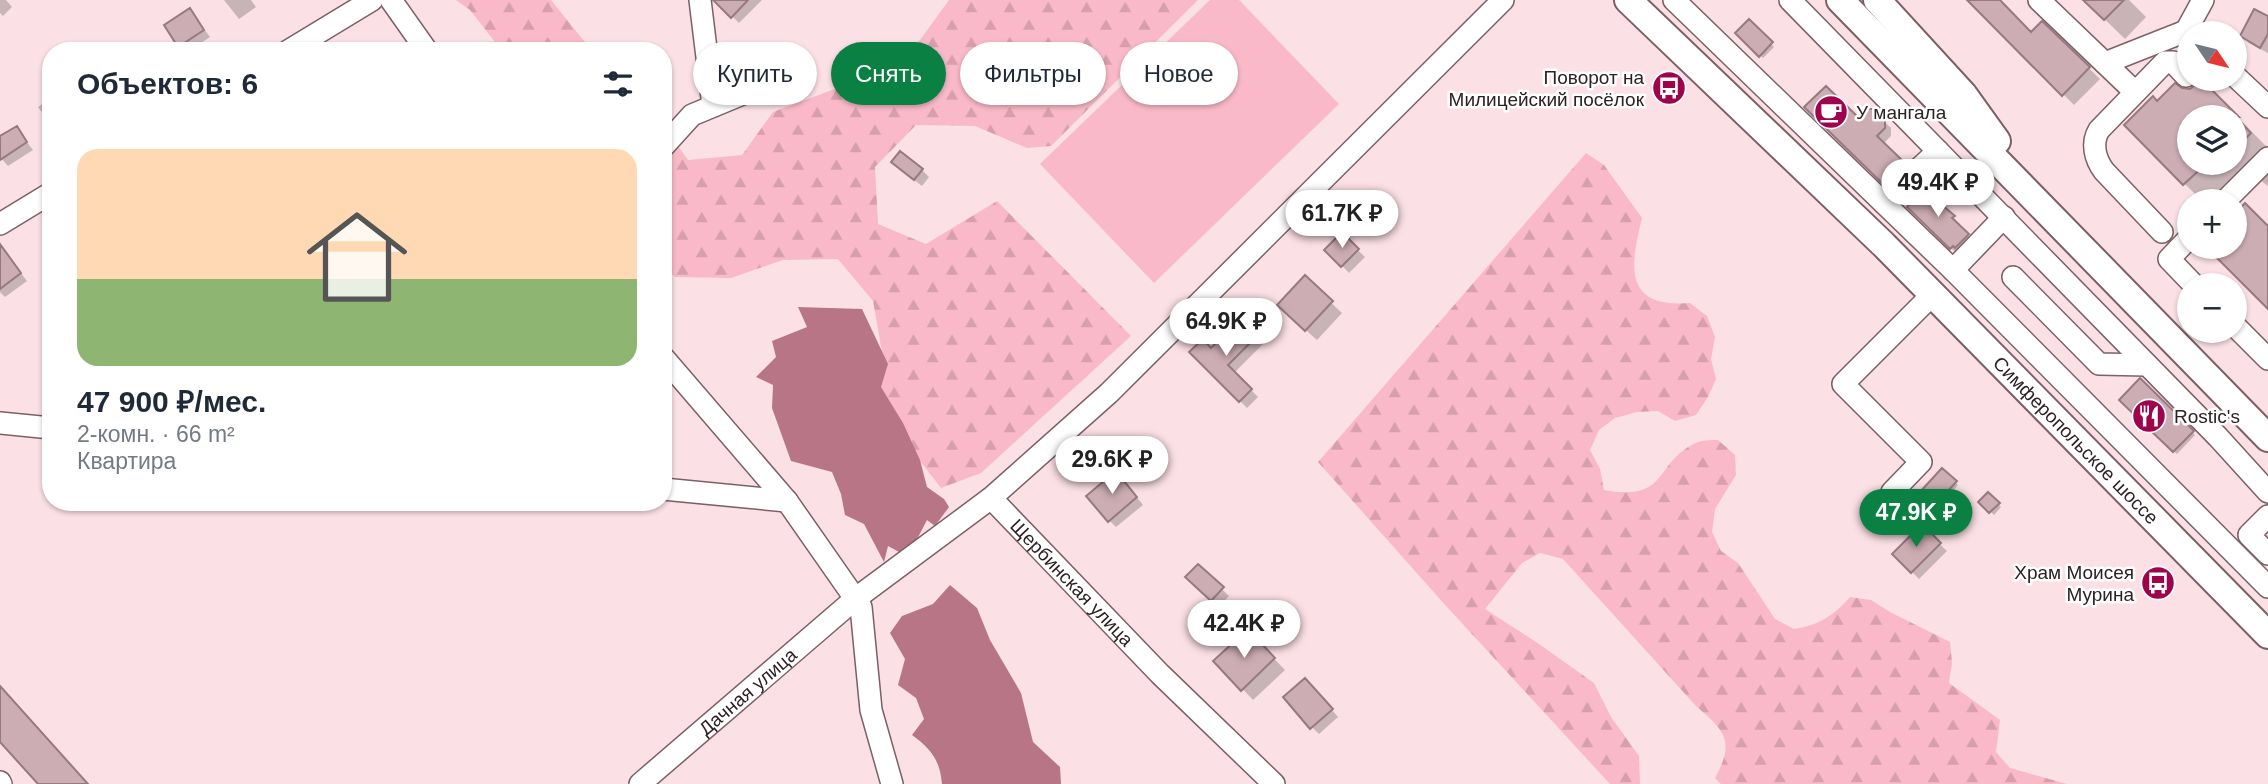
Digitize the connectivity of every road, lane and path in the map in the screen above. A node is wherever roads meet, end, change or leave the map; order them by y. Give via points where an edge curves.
1 (372, 0) edge
2 (391, 0) edge
3 (700, 0) edge
4 (1503, 0) edge
5 (1628, 0) edge
6 (1674, 0) edge
7 (1790, 0) edge
8 (1840, 0) edge
9 (1877, 0) edge
10 (2039, 0) edge
11 (2203, 0) edge
12 (2193, 21) edge
13 (2177, 37) edge
14 (303, 42) edge
15 (421, 42) edge
16 (2105, 63) junction
17 (2177, 68) edge
18 (2247, 87) edge
19 (2135, 92) junction
20 (713, 106) joint
21 (2268, 107) edge
22 (672, 137) edge
23 (1938, 151) junction
24 (2268, 158) edge
25 (2237, 189) edge
26 (42, 198) edge
27 (1884, 202) junction
28 (2052, 216) junction
29 (2004, 217) junction
30 (0, 224) edge
31 (2162, 232) dead end
32 (2177, 251) edge
33 (1953, 270) junction
34 (2182, 273) edge
35 (2013, 277) dead end
36 (1933, 295) junction
37 (2247, 338) edge
38 (2268, 359) edge
39 (2147, 365) junction
40 (672, 368) edge
41 (0, 423) edge
42 (42, 427) edge
43 (2268, 438) edge
44 (672, 490) edge
45 (2268, 492) edge
46 (991, 498) junction
47 (786, 501) junction
48 (2268, 516) edge
49 (1918, 518) dead end
50 (2268, 554) edge
51 (2268, 587) edge
52 (855, 599) junction
53 (2268, 635) edge
54 (639, 784) edge
55 (892, 784) edge
56 (1274, 784) edge

1 - 14 street
2 - 15 street
3 - 20 street
4 - 46 street, Дачная улица via 1109,393
5 - 36 main road, Симферопольское шоссе
6 - 27 street
7 - 23 street
8 - 28 main road
9 - 28 main road via 1964,95
10 - 16 street
11 - 12 street
13 - 16 street
16 - 19 street
17 - 19 street via 2169,61
18 - 21 street
19 - 31 street via 2099,130 2094,145 2104,171
20 - 22 street via 692,115
23 - 27 street
23 - 29 street
24 - 25 street
26 - 30 street
27 - 33 street
28 - 43 main road
29 - 33 street
29 - 39 street
32 - 34 street via 2169,259
33 - 51 street
35 - 39 street via 2099,364
36 - 49 street via 1843,384 1922,462 1892,492
36 - 53 main road, Симферопольское шоссе
37 - 38 street
39 - 45 street
40 - 47 street
41 - 42 street
44 - 47 street
46 - 52 street, Дачная улица
46 - 56 street, Щербинская улица via 1160,674
47 - 52 street
48 - 50 street via 2249,535
52 - 54 street, Дачная улица
52 - 55 street via 861,607 871,710

